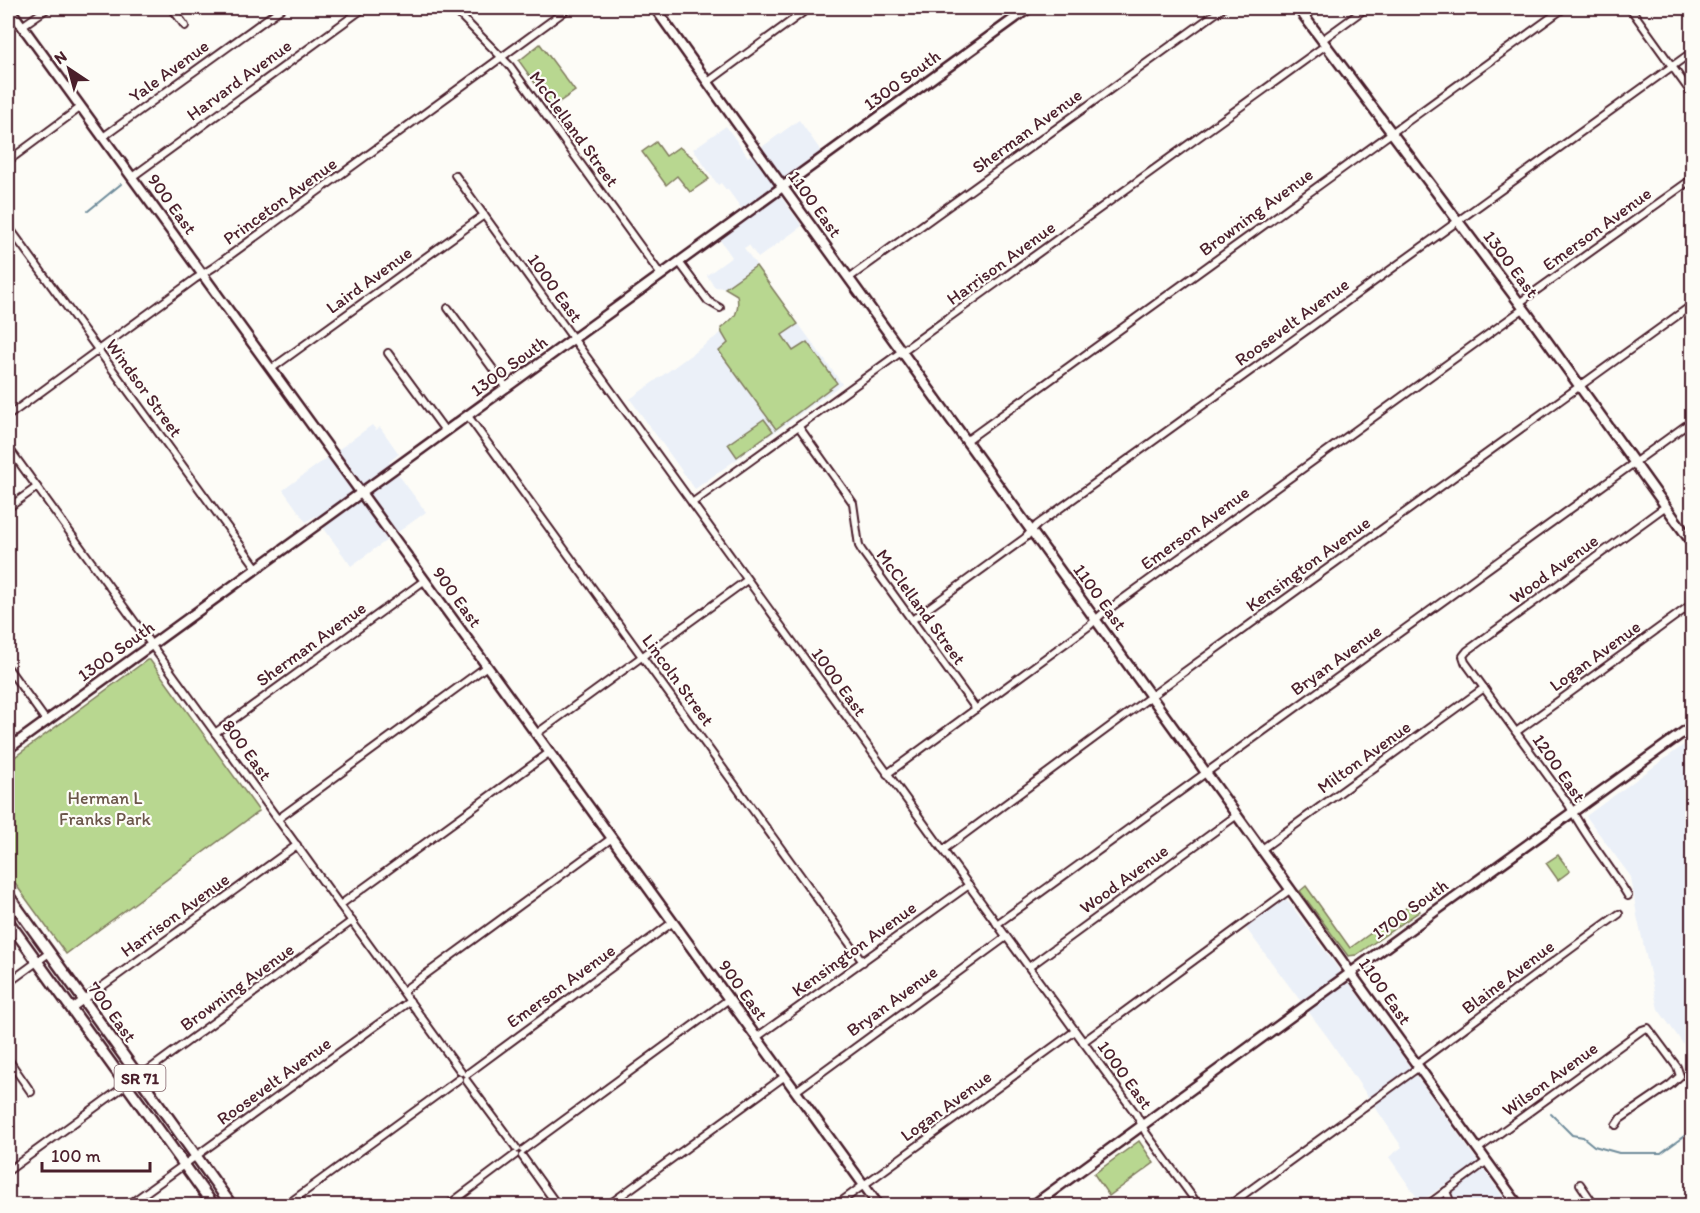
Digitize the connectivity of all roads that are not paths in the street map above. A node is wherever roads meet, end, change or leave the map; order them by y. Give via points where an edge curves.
1 (9, 8) edge
2 (48, 8) edge
3 (172, 8) edge
4 (282, 8) edge
5 (364, 8) edge
6 (453, 8) edge
7 (569, 8) edge
8 (655, 8) edge
9 (809, 8) edge
10 (1029, 8) edge
11 (1223, 8) edge
12 (1298, 8) edge
13 (1366, 8) edge
14 (1564, 8) edge
15 (1630, 8) edge
16 (22, 26) junction
17 (185, 26) dead end
18 (1324, 42) junction
19 (1692, 52) edge
20 (501, 57) junction
21 (1672, 66) junction
22 (708, 82) junction
23 (1692, 94) edge
24 (81, 107) junction
25 (1391, 132) junction
26 (103, 137) junction
27 (8, 160) edge
28 (455, 175) dead end
29 (132, 177) junction
30 (1692, 179) edge
31 (783, 187) junction
32 (484, 215) junction
33 (1458, 221) junction
34 (8, 226) edge
35 (679, 262) junction
36 (203, 274) junction
37 (662, 275) junction
38 (849, 278) junction
39 (1692, 305) edge
40 (1521, 306) junction
41 (448, 308) dead end
42 (720, 308) dead end
43 (573, 339) junction
44 (98, 350) junction
45 (902, 352) junction
46 (388, 353) dead end
47 (271, 369) junction
48 (1579, 386) junction
49 (507, 388) junction
50 (8, 416) edge
51 (468, 416) junction
52 (1692, 421) edge
53 (799, 427) junction
54 (446, 432) junction
55 (966, 441) junction
56 (8, 447) edge
57 (1635, 463) junction
58 (37, 487) junction
59 (362, 493) junction
60 (692, 503) junction
61 (1666, 506) junction
62 (8, 508) edge
63 (1032, 531) junction
64 (1692, 543) edge
65 (257, 568) junction
66 (425, 580) junction
67 (747, 580) junction
68 (1692, 604) edge
69 (1096, 620) junction
70 (912, 621) junction
71 (152, 645) junction
72 (642, 657) junction
73 (1464, 659) joint
74 (487, 666) junction
75 (8, 668) edge
76 (1484, 688) junction
77 (1152, 696) junction
78 (976, 709) junction
79 (47, 722) junction
80 (1692, 726) edge
81 (1516, 732) junction
82 (215, 733) junction
83 (536, 734) junction
84 (8, 749) edge
85 (550, 752) junction
86 (1207, 773) junction
87 (887, 774) junction
88 (1572, 813) junction
89 (1238, 815) junction
90 (278, 819) junction
91 (612, 838) junction
92 (297, 845) junction
93 (1262, 849) junction
94 (943, 850) junction
95 (969, 885) junction
96 (1291, 889) junction
97 (8, 895) edge
98 (1628, 896) dead end
99 (340, 905) junction
100 (1619, 914) dead end
101 (8, 921) edge
102 (352, 921) junction
103 (673, 922) junction
104 (997, 924) junction
105 (1006, 937) junction
106 (49, 953) junction
107 (37, 962) junction
108 (863, 962) junction
109 (1029, 967) junction
110 (1351, 973) junction
111 (8, 983) edge
112 (403, 991) junction
113 (729, 999) junction
114 (83, 1000) junction
115 (410, 1001) junction
116 (71, 1009) junction
117 (1075, 1031) junction
118 (757, 1038) junction
119 (1083, 1042) junction
120 (8, 1059) edge
121 (1418, 1066) junction
122 (464, 1076) junction
123 (785, 1076) junction
124 (139, 1077) junction
125 (126, 1085) junction
126 (796, 1090) junction
127 (31, 1092) dead end
128 (1143, 1125) junction
129 (1616, 1125) dead end
130 (1478, 1149) junction
131 (519, 1153) junction
132 (196, 1156) junction
133 (1487, 1161) junction
134 (184, 1164) junction
135 (8, 1171) edge
136 (864, 1184) junction
137 (1580, 1184) dead end
138 (1446, 1191) junction
139 (127, 1206) edge
140 (214, 1206) edge
141 (232, 1206) edge
142 (285, 1206) edge
143 (447, 1206) edge
144 (558, 1206) edge
145 (608, 1206) edge
146 (835, 1206) edge
147 (879, 1206) edge
148 (1032, 1206) edge
149 (1199, 1206) edge
150 (1228, 1206) edge
151 (1426, 1206) edge
152 (1452, 1206) edge
153 (1519, 1206) edge
154 (1595, 1206) edge

1 - 16 street, 900 East
2 - 16 street
3 - 17 street
4 - 26 street, Yale Avenue
5 - 29 street, Harvard Avenue
6 - 20 street, McClelland Street
7 - 20 street, Princeton Avenue
8 - 22 street, 1100 East
9 - 22 street
10 - 31 street, 1300 South
11 - 38 street, Sherman Avenue
12 - 18 street, 1300 East
13 - 18 street, Harrison Avenue
14 - 25 street, Browning Avenue
15 - 21 street
16 - 24 street, 900 East
18 - 25 street, 1300 East
18 - 45 street, Harrison Avenue
19 - 21 street, Roosevelt Avenue
20 - 36 street, Princeton Avenue
20 - 37 street, McClelland Street
21 - 23 street
21 - 33 street, Roosevelt Avenue
22 - 31 street, 1100 East
24 - 26 street, 900 East
24 - 27 street
25 - 33 street, 1300 East
25 - 55 street, Browning Avenue
26 - 29 street, 900 East
28 - 32 street, 1000 East
29 - 36 street, 900 East
30 - 40 street, Emerson Avenue
31 - 35 street, 1300 South
31 - 38 street, 1100 East
32 - 43 street, 1000 East
32 - 47 street, Laird Avenue
33 - 40 street, 1300 East
33 - 63 street, Roosevelt Avenue
34 - 44 street, Windsor Street
35 - 37 street, 1300 South
35 - 42 street via 704,296
36 - 44 street, Princeton Avenue
36 - 47 street, 900 East
37 - 43 street, 1300 South
38 - 45 street, 1100 East
39 - 48 street, Kensington Avenue
40 - 48 street, 1300 East
40 - 69 street, Emerson Avenue
41 - 49 street
43 - 49 street, 1300 South
43 - 60 street, 1000 East
44 - 50 street, Princeton Avenue
44 - 65 street, Windsor Street
45 - 53 street, Harrison Avenue
45 - 55 street, 1100 East
46 - 54 street
47 - 59 street, 900 East
48 - 57 street, 1300 East
48 - 77 street, Kensington Avenue
49 - 51 street, 1300 South
51 - 54 street, 1300 South
51 - 72 street, Lincoln Street
52 - 57 street, Bryan Avenue
53 - 60 street, Harrison Avenue
53 - 70 street, McClelland Street via 853,503 860,549
54 - 59 street, 1300 South
55 - 63 street, 1100 East
56 - 58 street, 800 East
57 - 61 street, 1300 East
57 - 86 street, Bryan Avenue
58 - 62 street
58 - 71 street, 800 East
59 - 65 street, 1300 South
59 - 66 street, 900 East
60 - 67 street, 1000 East
61 - 64 street, 1300 East
61 - 73 street, Wood Avenue via 1467,651
63 - 69 street, 1100 East
63 - 70 street, Roosevelt Avenue
65 - 71 street, 1300 South
66 - 74 street, 900 East
66 - 82 street, Sherman Avenue
67 - 72 street
67 - 87 street, 1000 East
68 - 81 street, Logan Avenue
69 - 77 street, 1100 East
69 - 78 street, Emerson Avenue
70 - 78 street, McClelland Street
71 - 79 street, 1300 South
71 - 82 street, 800 East
72 - 83 street
72 - 108 street, Lincoln Street
73 - 76 street, 1200 East
74 - 83 street, 900 East
74 - 90 street
75 - 79 street
76 - 81 street, 1200 East
76 - 93 street, Milton Avenue
77 - 86 street, 1100 East
77 - 94 street, Kensington Avenue
78 - 87 street, Emerson Avenue
79 - 84 street, 1300 South
80 - 88 street, 1700 South
81 - 88 street, 1200 East
82 - 90 street, 800 East
83 - 85 street, 900 East
85 - 91 street, 900 East
85 - 99 street
86 - 89 street, 1100 East
86 - 104 street, Bryan Avenue
87 - 94 street, 1000 East
88 - 98 street, 1200 East
88 - 110 street, 1700 South
89 - 93 street, 1100 East
89 - 109 street, Wood Avenue
90 - 92 street, 800 East
91 - 103 street, 900 East
91 - 112 street
92 - 99 street, 800 East
92 - 114 street, Harrison Avenue
93 - 96 street, 1100 East
94 - 95 street, 1000 East
95 - 104 street, 1000 East
95 - 108 street, Kensington Avenue
96 - 110 street, 1100 East
96 - 119 street
97 - 106 main road, 700 East / SR 71
99 - 102 street, 800 East
100 - 121 street, Blaine Avenue
101 - 107 main road, 700 East / SR 71
102 - 112 street, 800 East
102 - 124 street, Browning Avenue
103 - 113 street, 900 East
103 - 122 street, Emerson Avenue
104 - 105 street, 1000 East
105 - 109 street, 1000 East
105 - 126 street, Bryan Avenue
106 - 107 street
106 - 114 main road, 700 East / SR 71
107 - 111 street
107 - 116 main road, 700 East / SR 71
108 - 118 street, Kensington Avenue
109 - 117 street, 1000 East
110 - 121 street, 1100 East
110 - 128 street, 1700 South
112 - 115 street, 800 East
113 - 118 street, 900 East
113 - 131 street
114 - 116 street, Harrison Avenue
114 - 124 main road, 700 East / SR 71
115 - 122 street, 800 East
115 - 132 street, Roosevelt Avenue
116 - 125 main road, 700 East / SR 71
117 - 119 street, 1000 East
117 - 136 street, Logan Avenue
118 - 123 street, 900 East
119 - 128 street, 1000 East
120 - 127 street
121 - 130 street, 1100 East
121 - 150 street, Blaine Avenue
122 - 131 street, 800 East
122 - 142 street, Emerson Avenue
123 - 126 street, 900 East
123 - 145 street
124 - 132 main road, 700 East / SR 71
125 - 134 main road, 700 East / SR 71
125 - 135 street
126 - 136 street, 900 East
128 - 148 street, 1700 South
128 - 149 street, 1000 East
129 - 130 street, Wilson Avenue via 1680,1076 1649,1029 1639,1032
130 - 133 street, 1100 East
131 - 143 street
131 - 144 street, 800 East
132 - 134 street, Roosevelt Avenue
132 - 141 main road, 700 East / SR 71
133 - 138 street
133 - 153 street, 1100 East
134 - 139 street, Roosevelt Avenue
134 - 140 main road, 700 East / SR 71
136 - 146 street, Logan Avenue
136 - 147 street, 900 East
137 - 154 street
138 - 151 street
138 - 152 street

